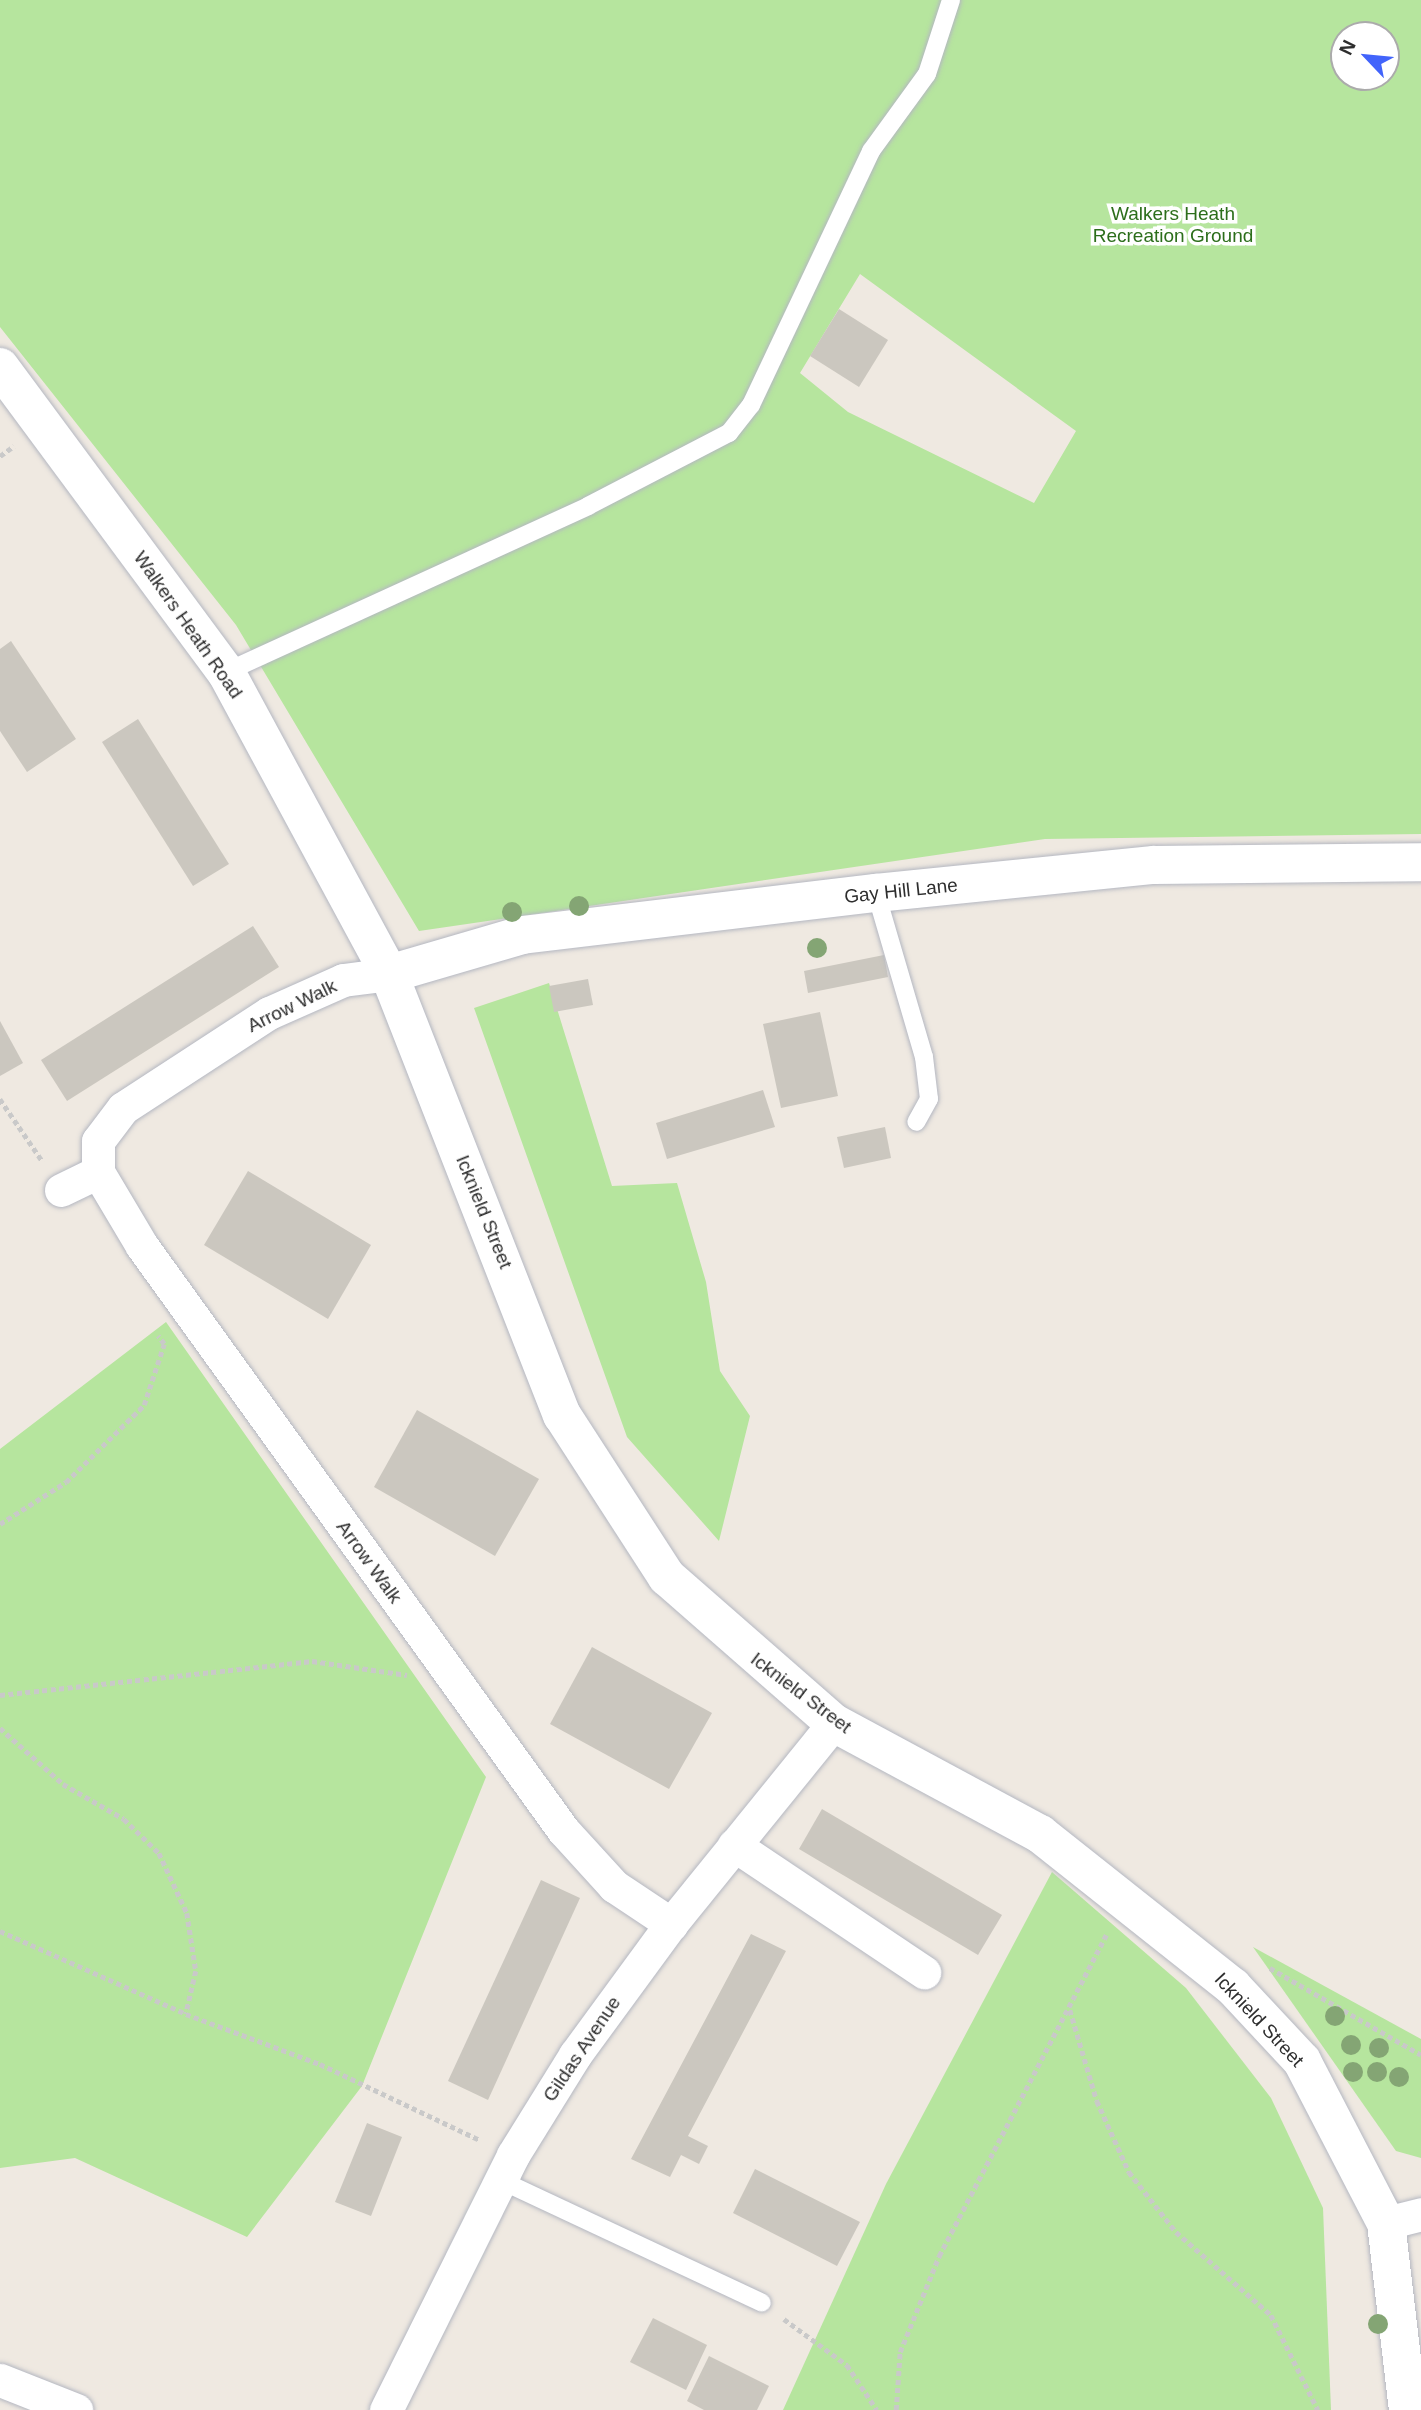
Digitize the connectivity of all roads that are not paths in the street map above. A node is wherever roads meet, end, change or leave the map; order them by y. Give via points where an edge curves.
1 (951, 0) edge
2 (0, 366) edge
3 (226, 672) junction
4 (1421, 862) edge
5 (876, 893) junction
6 (389, 974) junction
7 (916, 1122) dead end
8 (98, 1171) junction
9 (61, 1190) road end
10 (834, 1723) junction
11 (734, 1845) junction
12 (671, 1924) junction
13 (924, 1972) dead end
14 (506, 2167) junction
15 (1403, 2218) edge
16 (762, 2303) road end
17 (0, 2380) edge
18 (76, 2410) edge
19 (386, 2410) edge
20 (1408, 2410) edge

1 - 3 lane via 927,74 871,151 751,405 729,433 588,506
2 - 3 street, Walkers Heath Road
3 - 6 street, Walkers Heath Road
4 - 5 street, Gay Hill Lane via 1154,865
5 - 6 street, Gay Hill Lane via 522,935
5 - 7 lane via 924,1057 929,1100
6 - 8 street, Arrow Walk via 343,980 269,1013 123,1108 98,1141
6 - 10 street, Icknield Street via 562,1415 667,1577
8 - 9 street
8 - 12 street, Arrow Walk via 142,1246 564,1830 614,1886
10 - 11 street, Gildas Avenue
10 - 15 street, Icknield Street via 1040,1834 1233,1987 1301,2061
11 - 12 street, Gildas Avenue
11 - 13 street
12 - 14 street, Gildas Avenue
14 - 16 lane
14 - 19 street, Gildas Avenue
15 - 20 street
17 - 18 street

